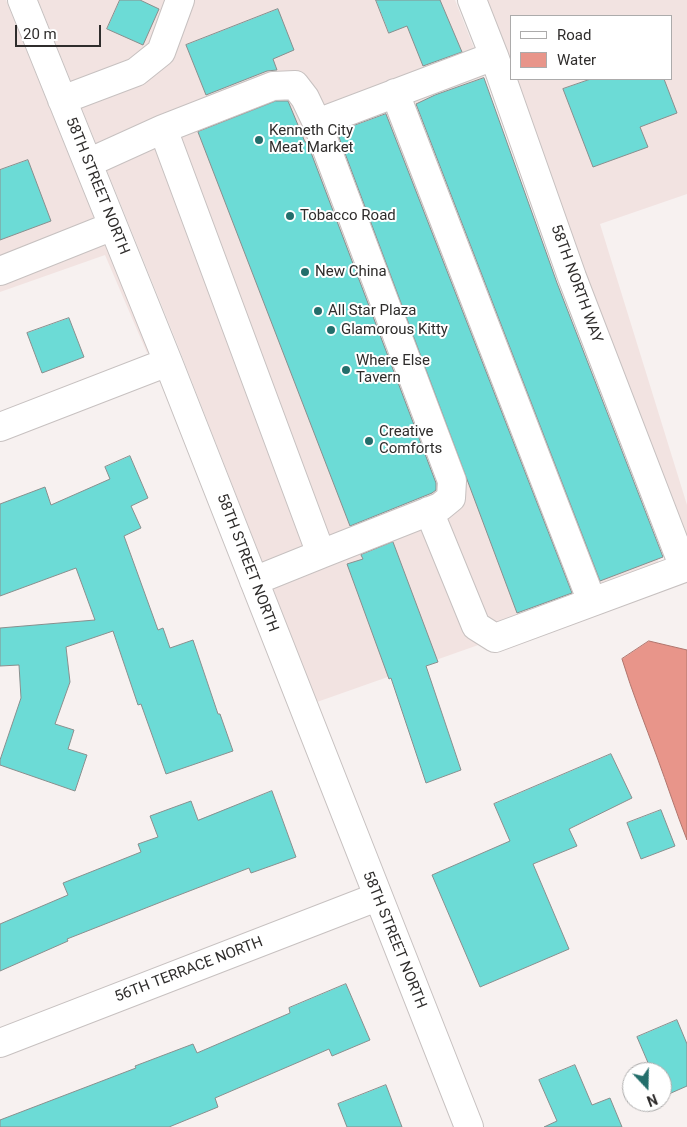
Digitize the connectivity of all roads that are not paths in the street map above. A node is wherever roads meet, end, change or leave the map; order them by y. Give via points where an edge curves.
1 (22, 0) edge
2 (180, 0) edge
3 (472, 0) edge
4 (494, 56) junction
5 (395, 93) junction
6 (62, 100) junction
7 (317, 123) junction
8 (163, 129) junction
9 (88, 163) junction
10 (113, 226) junction
11 (0, 270) edge
12 (168, 362) junction
13 (0, 427) edge
14 (429, 511) junction
15 (321, 554) junction
16 (254, 581) junction
17 (592, 602) junction
18 (377, 897) junction
19 (0, 1043) edge
20 (469, 1127) edge

1 - 6 street, 58TH STREET NORTH
2 - 6 street via 160,52 136,72
3 - 4 street, 58TH NORTH WAY
4 - 5 street
4 - 17 street, 58TH NORTH WAY via 572,277 684,568
5 - 7 street
5 - 17 street
6 - 9 street, 58TH STREET NORTH
7 - 8 street via 295,85 273,86
7 - 14 street via 452,482 451,498
8 - 9 street
8 - 15 street
9 - 10 street, 58TH STREET NORTH
10 - 11 street
10 - 12 street, 58TH STREET NORTH
12 - 13 street
12 - 16 street, 58TH STREET NORTH
14 - 15 street
14 - 17 street via 476,626 495,638
15 - 16 street
16 - 18 street, 58TH STREET NORTH
18 - 19 street, 56TH TERRACE NORTH
18 - 20 street, 58TH STREET NORTH

